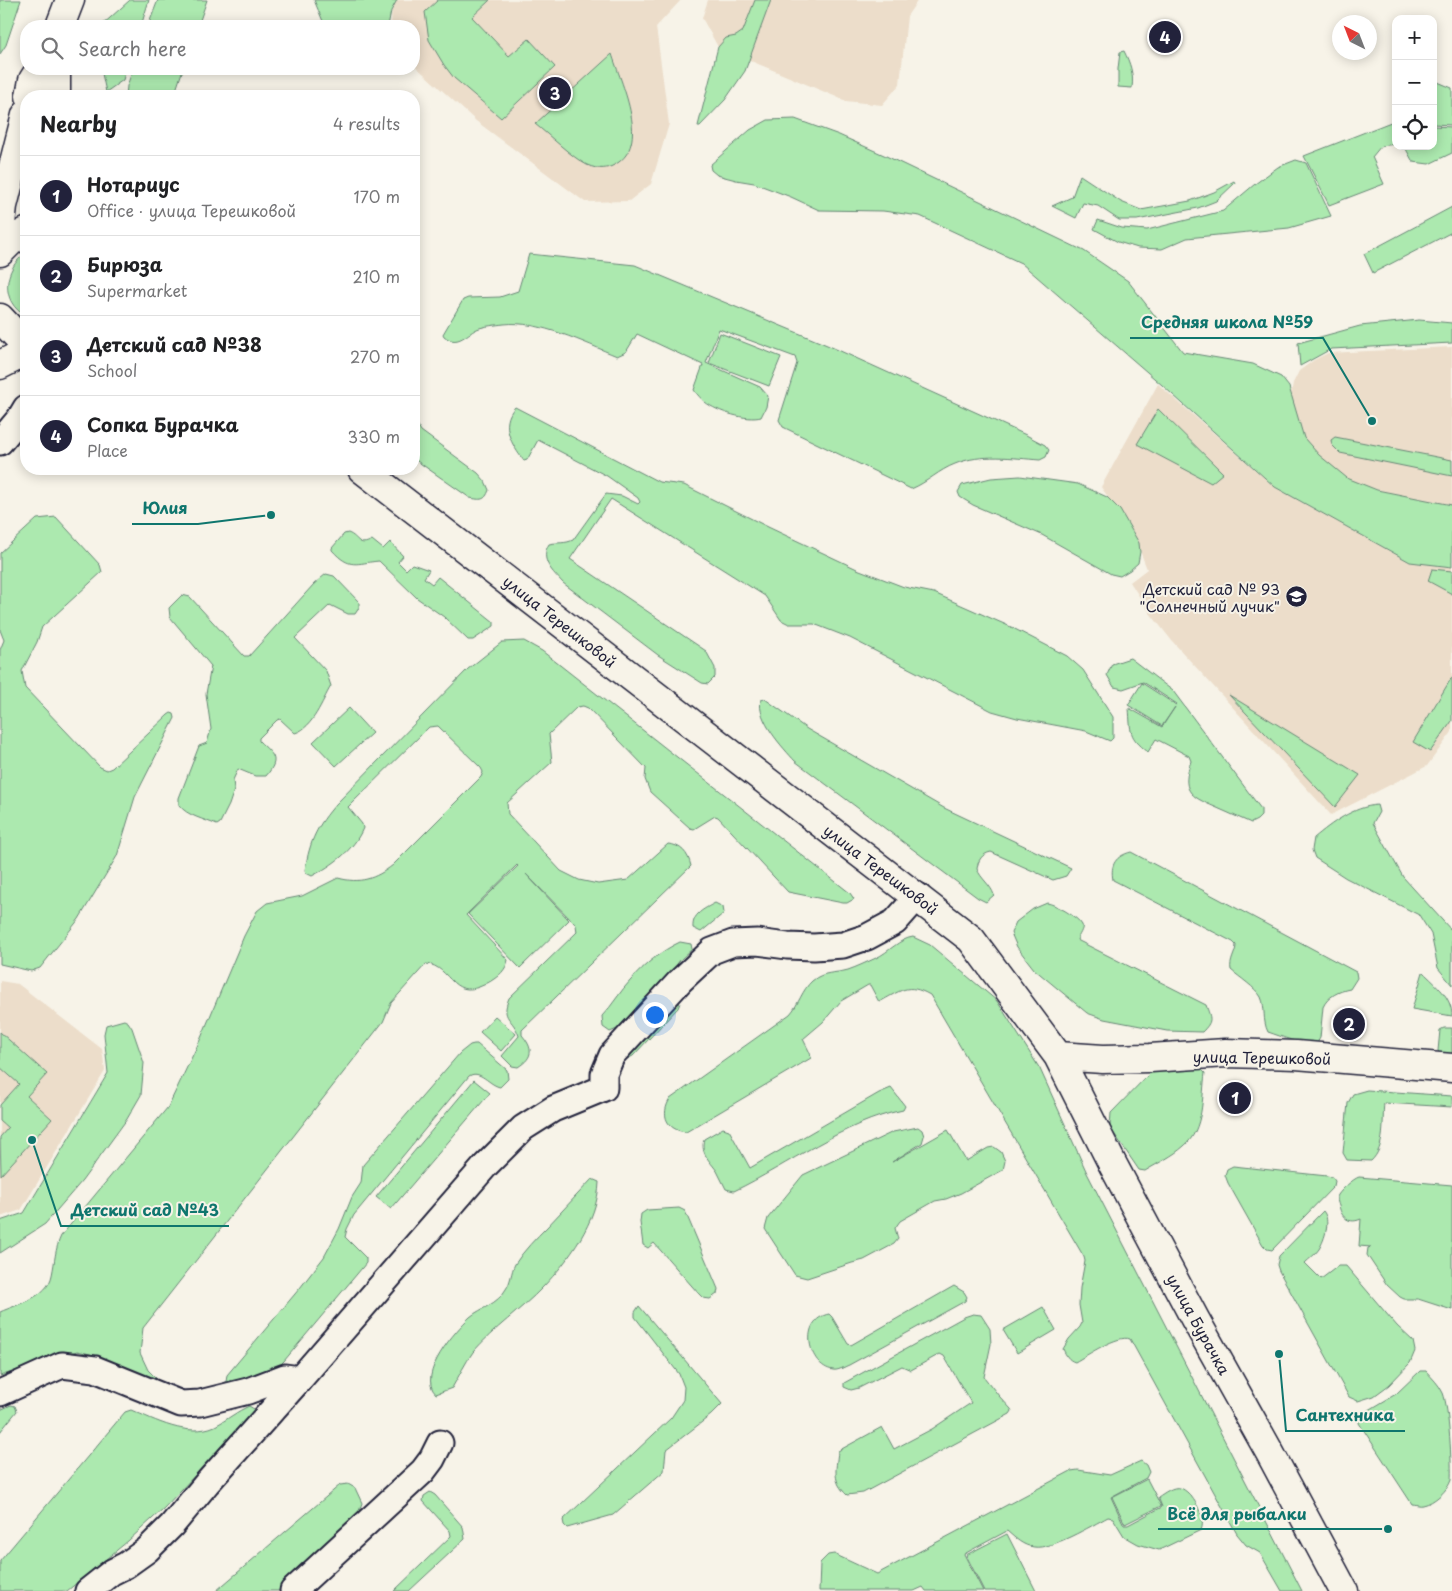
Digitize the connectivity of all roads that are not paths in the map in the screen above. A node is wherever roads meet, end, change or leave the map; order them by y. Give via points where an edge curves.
1 (70, 0) edge
2 (62, 20) edge
3 (37, 75) edge
4 (56, 75) edge
5 (32, 90) edge
6 (56, 90) edge
7 (20, 139) edge
8 (0, 233) edge
9 (20, 236) edge
10 (0, 252) edge
11 (0, 318) edge
12 (20, 337) edge
13 (20, 355) edge
14 (0, 365) edge
15 (20, 418) edge
16 (0, 442) edge
17 (370, 475) edge
18 (918, 896) junction
19 (1058, 1056) junction
20 (1452, 1068) edge
21 (300, 1379) junction
22 (0, 1393) edge
23 (440, 1443) dead end
24 (88, 1591) edge
25 (293, 1591) edge
26 (1344, 1591) edge

1 - 2 main road
3 - 5 main road
4 - 6 main road
7 - 8 main road via 3,206
9 - 10 main road
11 - 12 main road
13 - 14 main road
15 - 16 street
17 - 18 main road, улица Терешковой
18 - 19 main road, улица Терешковой via 971,938
18 - 21 street via 895,922 843,945 814,947 733,943 712,951 612,1055 604,1074 604,1088 553,1109 523,1128 486,1165
19 - 20 main road, улица Терешковой via 1103,1059 1226,1053 1296,1055
19 - 26 main road, улица Бурачка via 1195,1318
21 - 22 street via 285,1377 248,1391 200,1403 181,1404 95,1369 62,1365
21 - 24 street via 172,1525 147,1550
23 - 25 street via 423,1471

